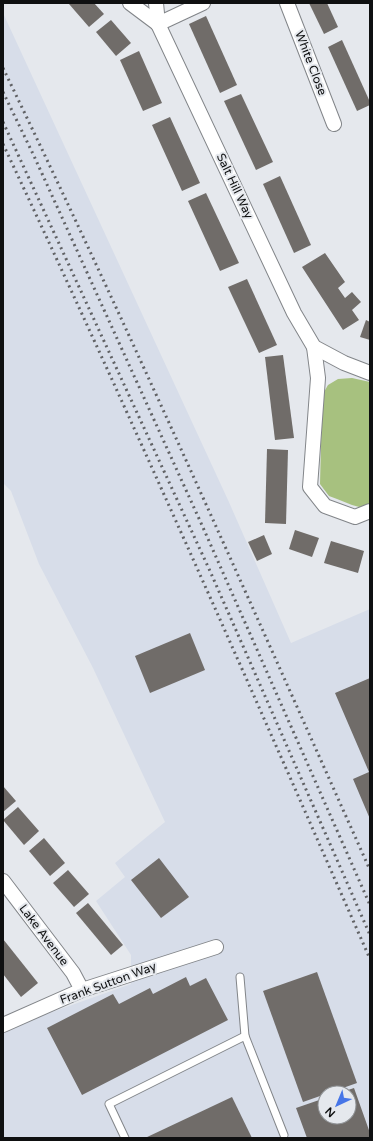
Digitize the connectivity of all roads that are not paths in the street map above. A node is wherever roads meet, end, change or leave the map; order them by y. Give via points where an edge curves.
1 (130, 3) edge
2 (156, 3) edge
3 (203, 3) edge
4 (287, 3) edge
5 (158, 24) junction
6 (334, 124) dead end
7 (314, 347) junction
8 (370, 373) edge
9 (370, 511) edge
10 (3, 881) edge
11 (216, 947) dead end
12 (240, 977) dead end
13 (82, 990) junction
14 (3, 1025) edge
15 (245, 1036) junction
16 (284, 1135) dead end
17 (125, 1138) edge

1 - 5 street, Salt Hill Way
2 - 5 street, Salt Hill Way
3 - 5 street
4 - 6 street, White Close
5 - 7 street, Salt Hill Way via 294,313
7 - 8 street
7 - 9 street, Salt Hill Way via 318,378 310,488 325,506 355,516
10 - 13 street, Lake Avenue via 73,973
11 - 13 street, Frank Sutton Way
12 - 15 lane
13 - 14 street, Frank Sutton Way
15 - 16 lane
15 - 17 lane via 109,1104

